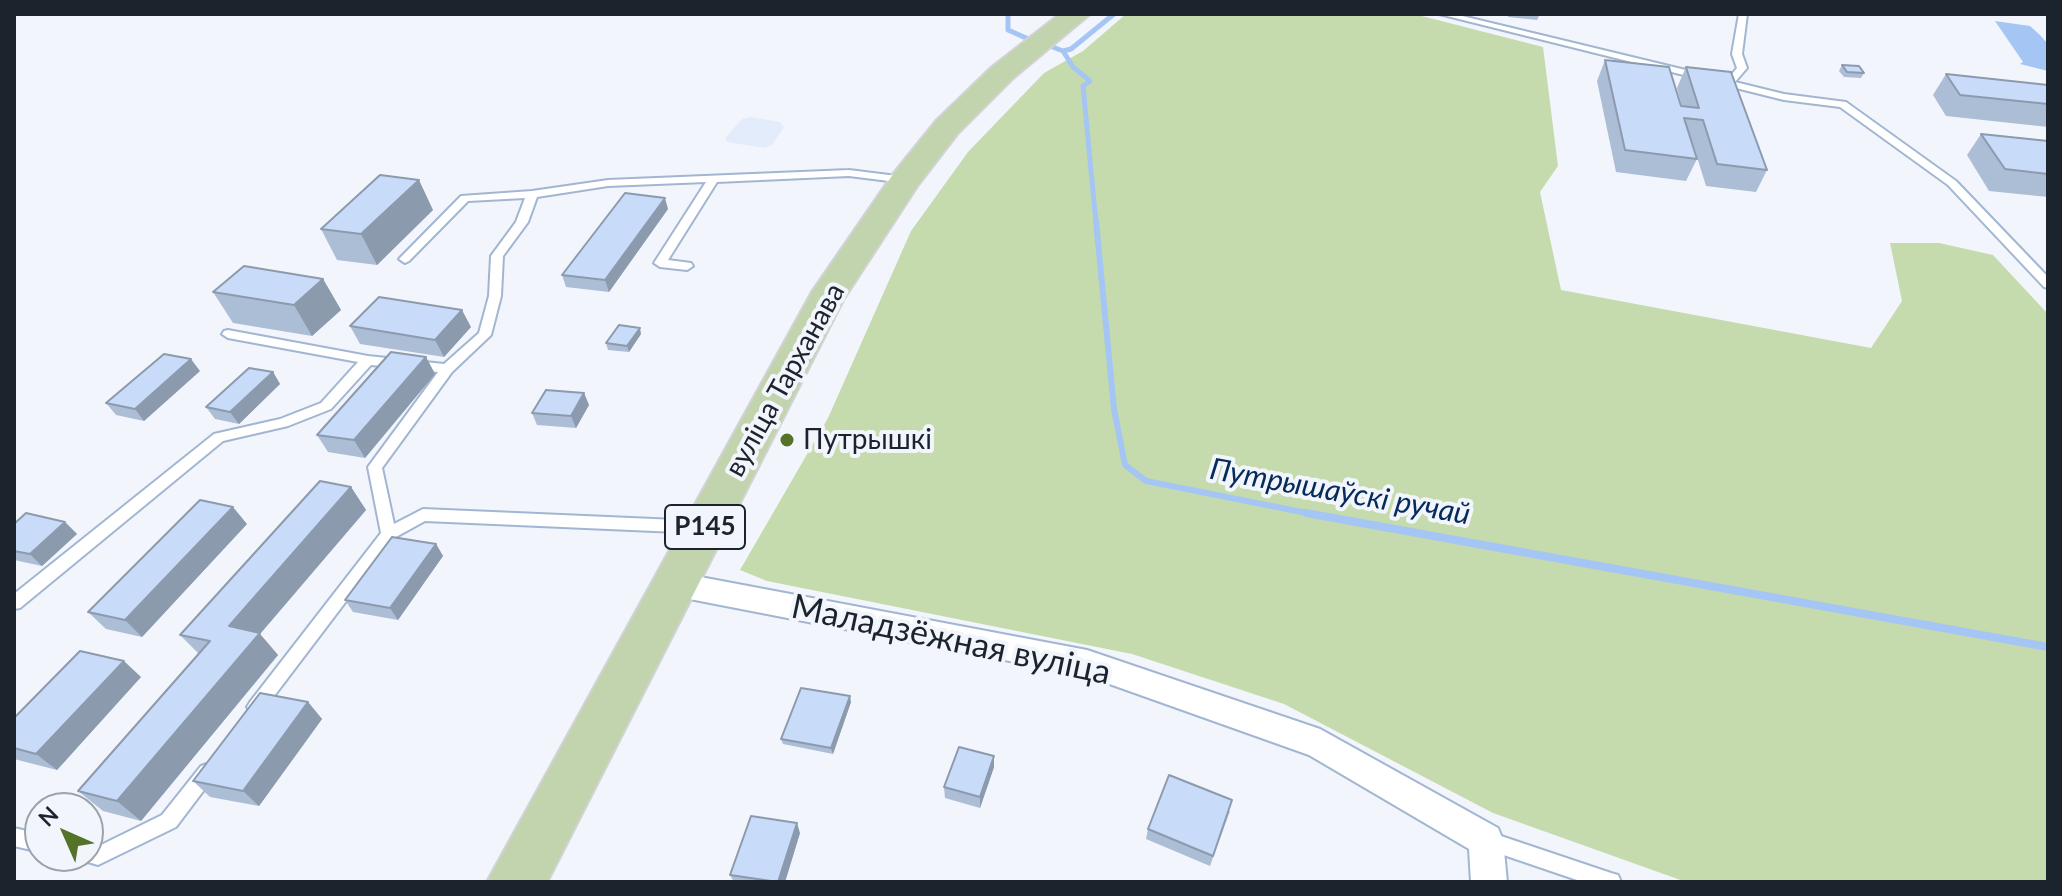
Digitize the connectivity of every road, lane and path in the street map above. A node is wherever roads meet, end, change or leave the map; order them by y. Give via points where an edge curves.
1 (1077, 14) edge
2 (1443, 14) edge
3 (1743, 14) edge
4 (1729, 84) junction
5 (714, 178) junction
6 (905, 180) junction
7 (532, 194) junction
8 (405, 259) dead end
9 (687, 266) dead end
10 (2048, 284) edge
11 (228, 334) dead end
12 (368, 360) junction
13 (447, 369) junction
14 (705, 527) junction
15 (389, 534) junction
16 (674, 584) junction
17 (14, 603) edge
18 (245, 721) edge
19 (217, 758) edge
20 (1486, 840) junction
21 (104, 853) edge
22 (516, 882) edge
23 (1489, 882) edge
24 (1611, 882) edge

1 - 6 main road, вуліца Тарханава / Р145 via 1002,73 947,127
2 - 4 lane
3 - 4 lane via 1737,54 1742,68
4 - 10 lane via 1843,104 1952,183
5 - 6 lane via 849,173
5 - 7 lane via 608,183
5 - 9 lane via 660,263
6 - 14 main road, вуліца Тарханава / Р145 via 825,300
7 - 8 lane via 465,198
7 - 13 lane via 522,222 497,256 495,296 485,335
11 - 12 lane
12 - 13 lane
12 - 17 lane via 326,406 283,423 219,437
13 - 15 lane via 375,467
14 - 15 lane via 423,515
14 - 16 main road, вуліца Тарханава / Р145
15 - 18 lane
16 - 20 street, Маладзёжная вуліца via 1087,663 1320,744
16 - 22 main road, вуліца Тарханава / Р145
19 - 21 lane via 169,821
20 - 23 street
20 - 24 lane

